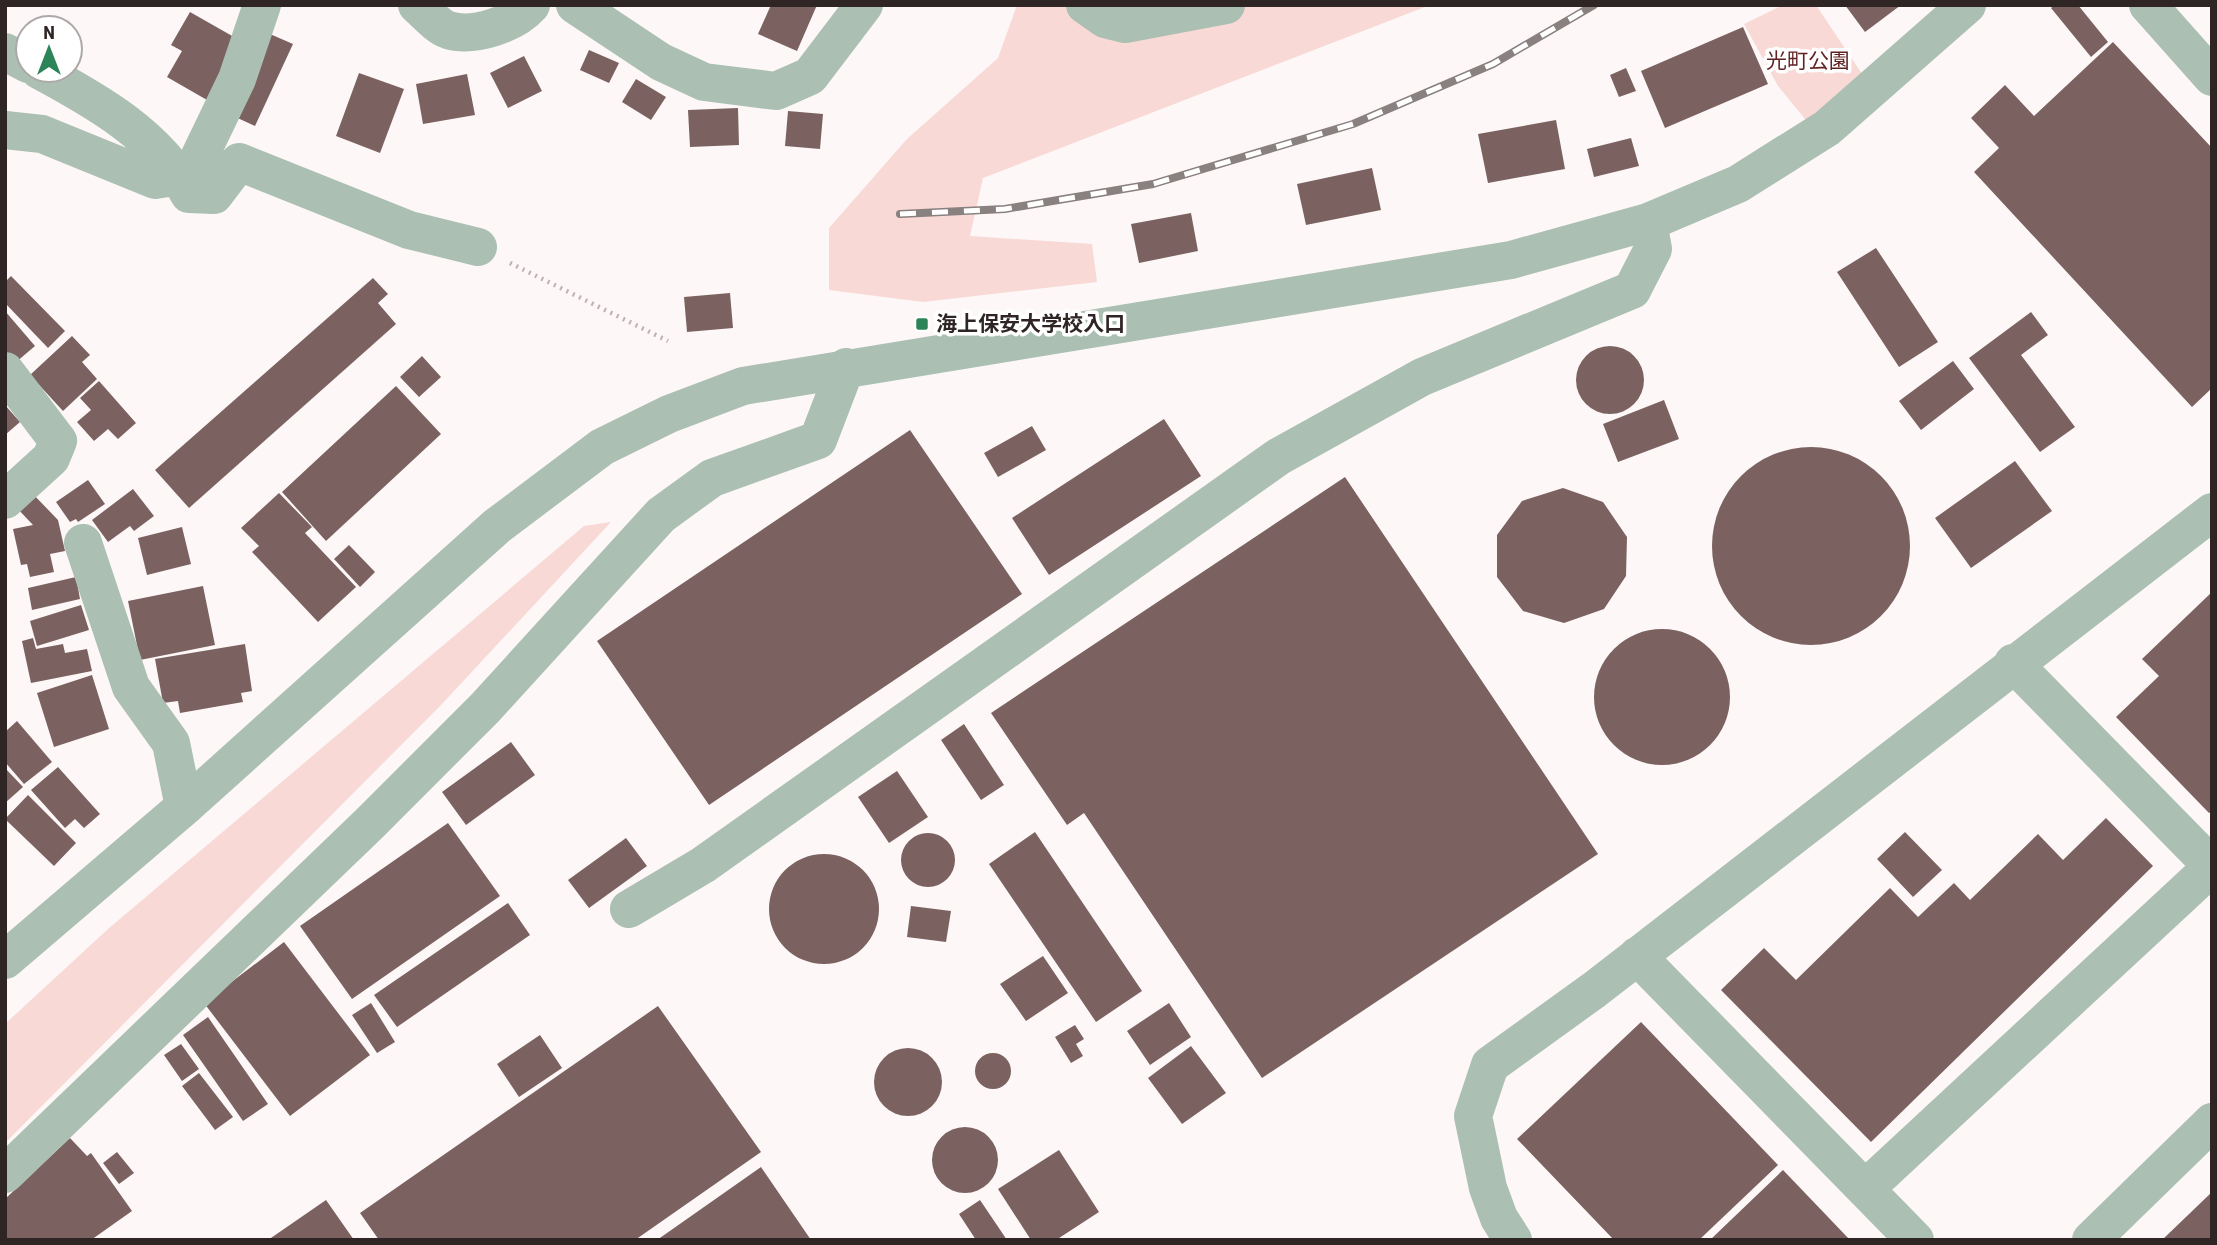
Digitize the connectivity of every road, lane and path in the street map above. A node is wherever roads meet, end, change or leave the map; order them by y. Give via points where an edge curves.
1 (262, 5) edge
2 (416, 5) edge
3 (531, 5) edge
4 (575, 5) edge
5 (864, 5) edge
6 (1085, 5) edge
7 (1226, 5) edge
8 (1967, 5) edge
9 (2158, 9) edge
10 (2212, 77) edge
11 (65, 84) edge
12 (5, 130) edge
13 (180, 176) junction
14 (1648, 222) junction
15 (478, 247) joint
16 (668, 341) dead end
17 (846, 367) junction
18 (5, 371) edge
19 (5, 500) edge
20 (2212, 512) edge
21 (83, 543) dead end
22 (2013, 663) junction
23 (184, 807) junction
24 (2212, 866) edge
25 (629, 909) dead end
26 (1637, 956) junction
27 (5, 960) edge
28 (2212, 1122) edge
29 (5, 1174) edge
30 (1865, 1189) junction
31 (1513, 1240) edge
32 (1914, 1240) edge
33 (2091, 1240) edge

1 - 13 street via 237,79 214,127 197,162
2 - 3 street via 447,30 480,31 520,17
4 - 5 street via 661,62 704,82 776,90 810,76
6 - 7 street via 1105,19 1125,24
8 - 14 street via 1827,128 1738,184
9 - 10 street
11 - 13 street via 99,102
12 - 13 street via 42,134 155,180
13 - 15 street via 189,194 214,195 239,162 409,230
14 - 17 street via 1511,260
14 - 25 street via 1653,249 1632,290 1422,377 1278,457 703,865
15 - 16 path
17 - 23 street via 743,386 669,414 602,447 497,526
17 - 29 street via 818,440 712,478 661,515 485,708
18 - 19 street via 58,441 51,458
20 - 22 street
21 - 23 street via 131,687 171,743
22 - 24 street
22 - 26 street
23 - 27 street
24 - 30 street
26 - 30 street
26 - 31 street via 1490,1065 1473,1116 1488,1188
28 - 33 street
30 - 32 street

